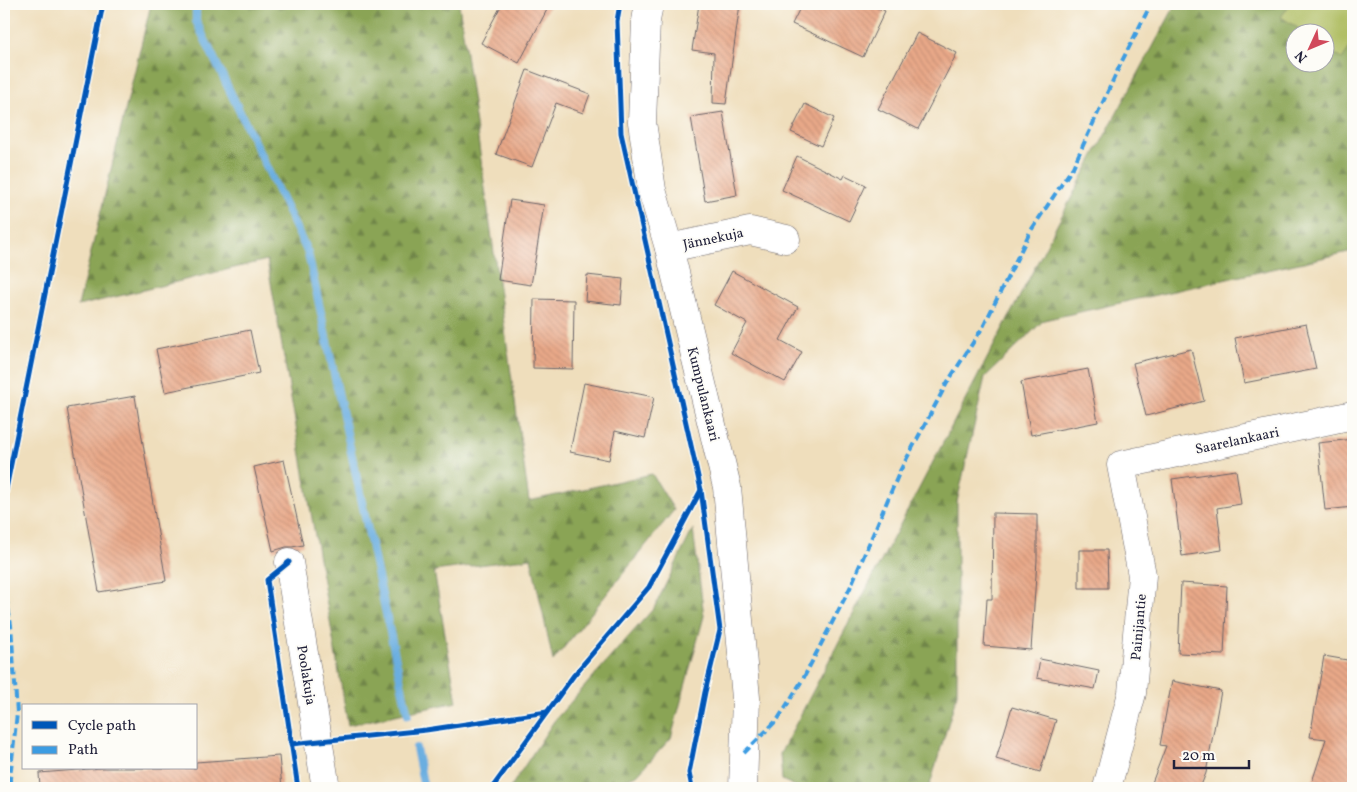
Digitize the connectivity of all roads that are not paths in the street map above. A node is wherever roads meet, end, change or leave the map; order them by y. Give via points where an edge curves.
1 (648, 4) edge
2 (786, 239) dead end
3 (669, 248) junction
4 (1353, 415) edge
5 (1121, 465) joint
6 (289, 562) dead end
7 (326, 788) edge
8 (742, 788) edge
9 (1107, 788) edge

1 - 3 street, Kumpulankaari via 642,122 652,190
2 - 3 street, Jännekuja via 750,231
3 - 8 street, Kumpulankaari via 727,487 746,698
4 - 5 street, Saarelankaari
5 - 9 street, Painijantie via 1142,575 1132,693
6 - 7 street, Poolakuja

